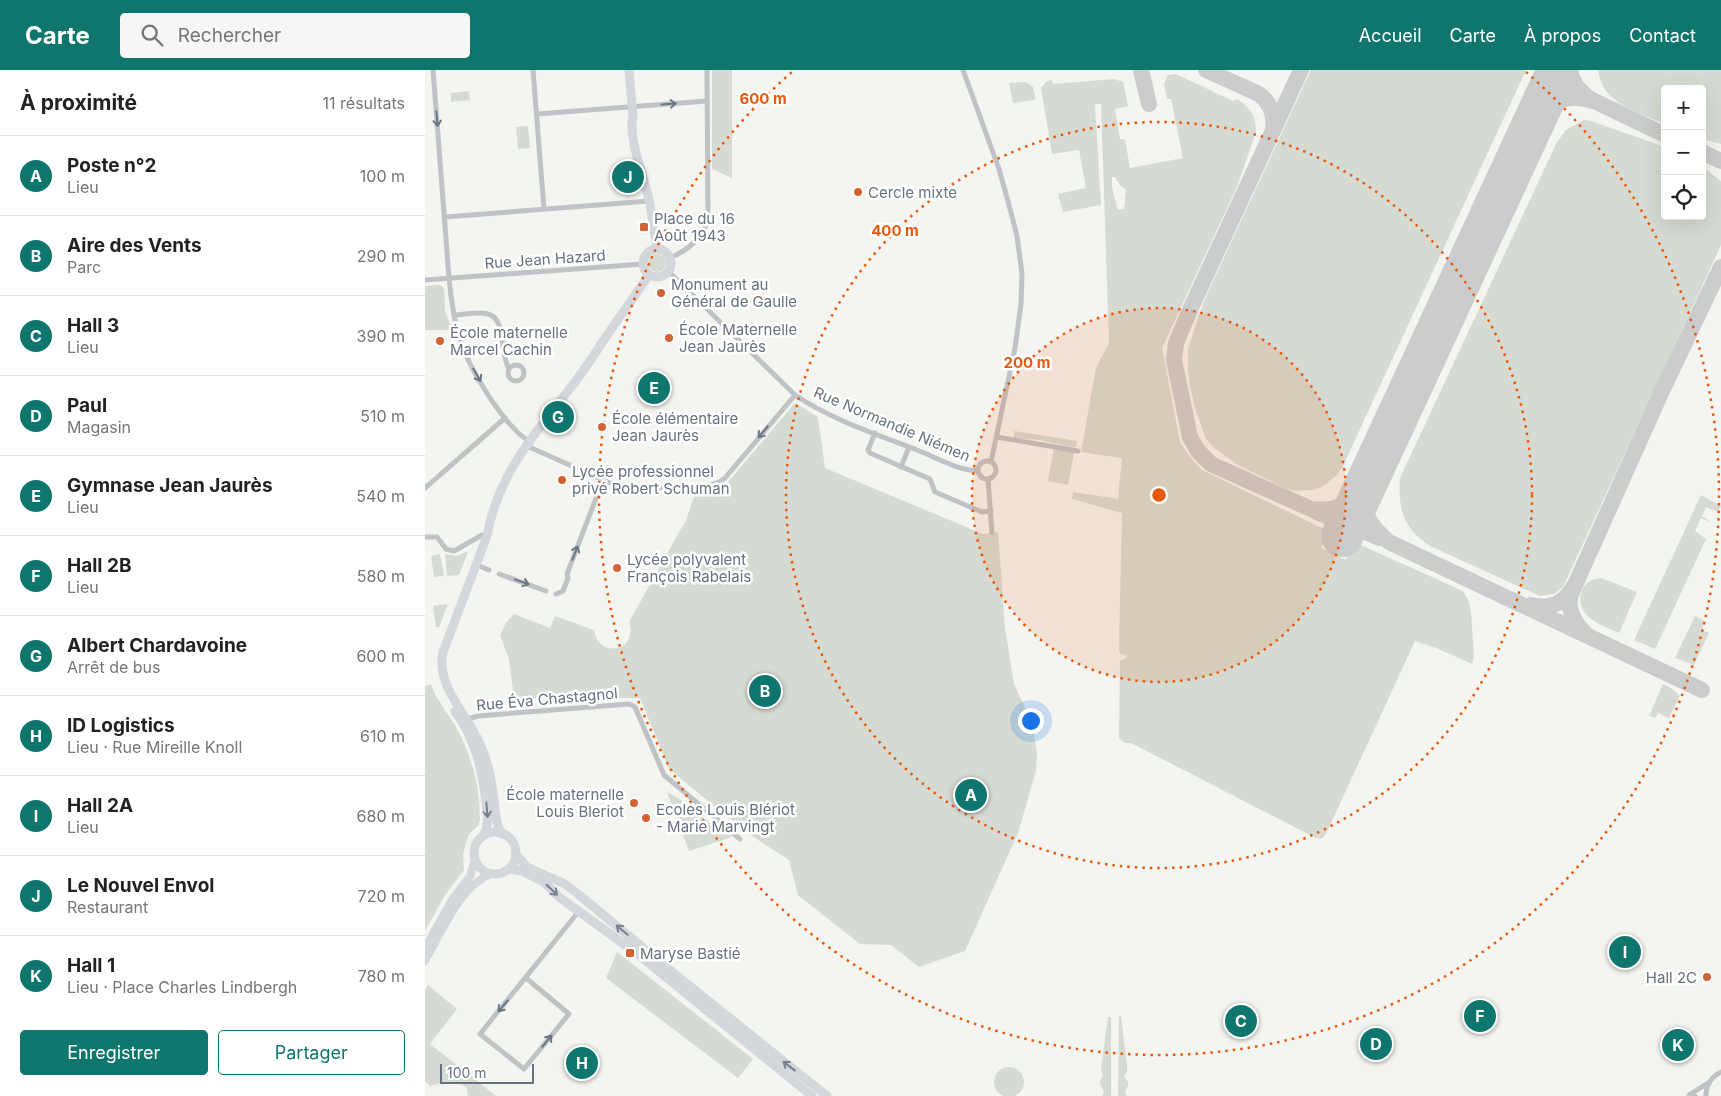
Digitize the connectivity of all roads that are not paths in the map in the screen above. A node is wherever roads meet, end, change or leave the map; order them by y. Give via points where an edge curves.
1 (433, 70) edge
2 (533, 70) edge
3 (629, 70) edge
4 (707, 70) edge
5 (963, 70) edge
6 (707, 101) junction
7 (632, 111) junction
8 (537, 114) junction
9 (649, 201) junction
10 (544, 209) junction
11 (445, 217) junction
12 (657, 249) junction
13 (670, 258) junction
14 (643, 264) junction
15 (669, 272) junction
16 (649, 276) junction
17 (449, 278) junction
18 (425, 280) edge
19 (454, 315) junction
20 (509, 369) dead end
21 (795, 395) junction
22 (505, 418) junction
23 (875, 433) junction
24 (997, 438) junction
25 (528, 444) junction
26 (909, 447) junction
27 (1078, 451) dead end
28 (991, 462) junction
29 (901, 467) junction
30 (978, 471) junction
31 (988, 479) junction
32 (603, 480) junction
33 (425, 488) edge
34 (991, 511) junction
35 (490, 520) junction
36 (992, 533) dead end
37 (482, 535) junction
38 (425, 537) edge
39 (477, 565) junction
40 (489, 570) dead end
41 (499, 574) dead end
42 (546, 591) dead end
43 (556, 594) dead end
44 (467, 719) junction
45 (503, 834) junction
46 (483, 836) junction
47 (740, 839) dead end
48 (516, 854) junction
49 (475, 860) junction
50 (509, 869) junction
51 (491, 874) junction
52 (579, 911) junction
53 (425, 948) edge
54 (425, 961) edge
55 (526, 978) junction
56 (1721, 1072) edge
57 (1709, 1083) junction
58 (812, 1096) edge
59 (827, 1096) edge
60 (1688, 1096) edge
61 (1695, 1096) edge
62 (1707, 1096) edge

1 -> 11 street
2 - 8 street
3 - 7 main road
4 - 6 street
5 - 24 street via 999,169 1017,236 1022,273 1019,321
7 -> 6 street
6 - 13 street via 706,224 689,248
7 - 8 street
7 - 9 main road via 640,143 637,153 639,170
8 - 10 street
9 - 10 street
9 - 12 main road
10 - 11 street
11 - 17 street
12 - 13 main road
12 - 14 main road via 646,255
13 - 15 main road
14 - 16 main road
14 - 17 street, Rue Jean Hazard
15 - 16 main road via 661,277
15 - 21 street, Rue Normandie Niémen
16 - 25 main road
17 - 18 street, Rue Jean Hazard
17 - 19 street
19 - 20 street via 485,313 497,319
19 -> 22 street via 469,360
21 - 23 street, Rue Normandie Niémen
21 -> 32 street via 716,483 665,488 619,485
22 - 25 street
22 - 33 street
23 - 26 street, Rue Normandie Niémen
23 - 29 street via 868,450 870,453
24 - 27 street
24 - 28 street
25 - 32 street
25 - 35 main road via 502,485
26 - 29 street
26 - 30 street, Rue Normandie Niémen via 967,470
28 - 30 street via 983,462
28 - 31 street via 995,472
29 - 34 street via 930,479 935,492 982,512
30 - 31 street
31 - 34 street
43 -> 32 street via 563,591
34 - 36 street
35 - 37 main road
35 - 39 main road
37 - 38 street via 454,551 446,549 437,537
37 -> 46 main road via 437,661 441,688 468,732 481,766 488,823
39 - 40 street
39 - 44 main road via 441,661 446,686
41 -> 42 street
44 - 45 main road via 488,765 496,822
44 - 47 street, Rue Éva Chastagnol via 629,704 635,707 664,776
45 - 46 main road via 493,832
45 - 48 main road via 514,844
46 - 49 main road via 474,849
48 - 50 main road
59 -> 48 main road via 578,894 565,884 527,867
49 - 51 main road via 478,867
49 - 53 main road via 470,876 452,900
50 - 51 main road
50 -> 52 main road via 538,878
51 - 54 main road via 481,878 464,896
52 - 55 street
52 - 58 main road via 635,952
55 -> 55 street via 480,1034 524,1069 569,1014
56 - 57 street
57 - 60 street
57 - 62 street
60 - 61 street

